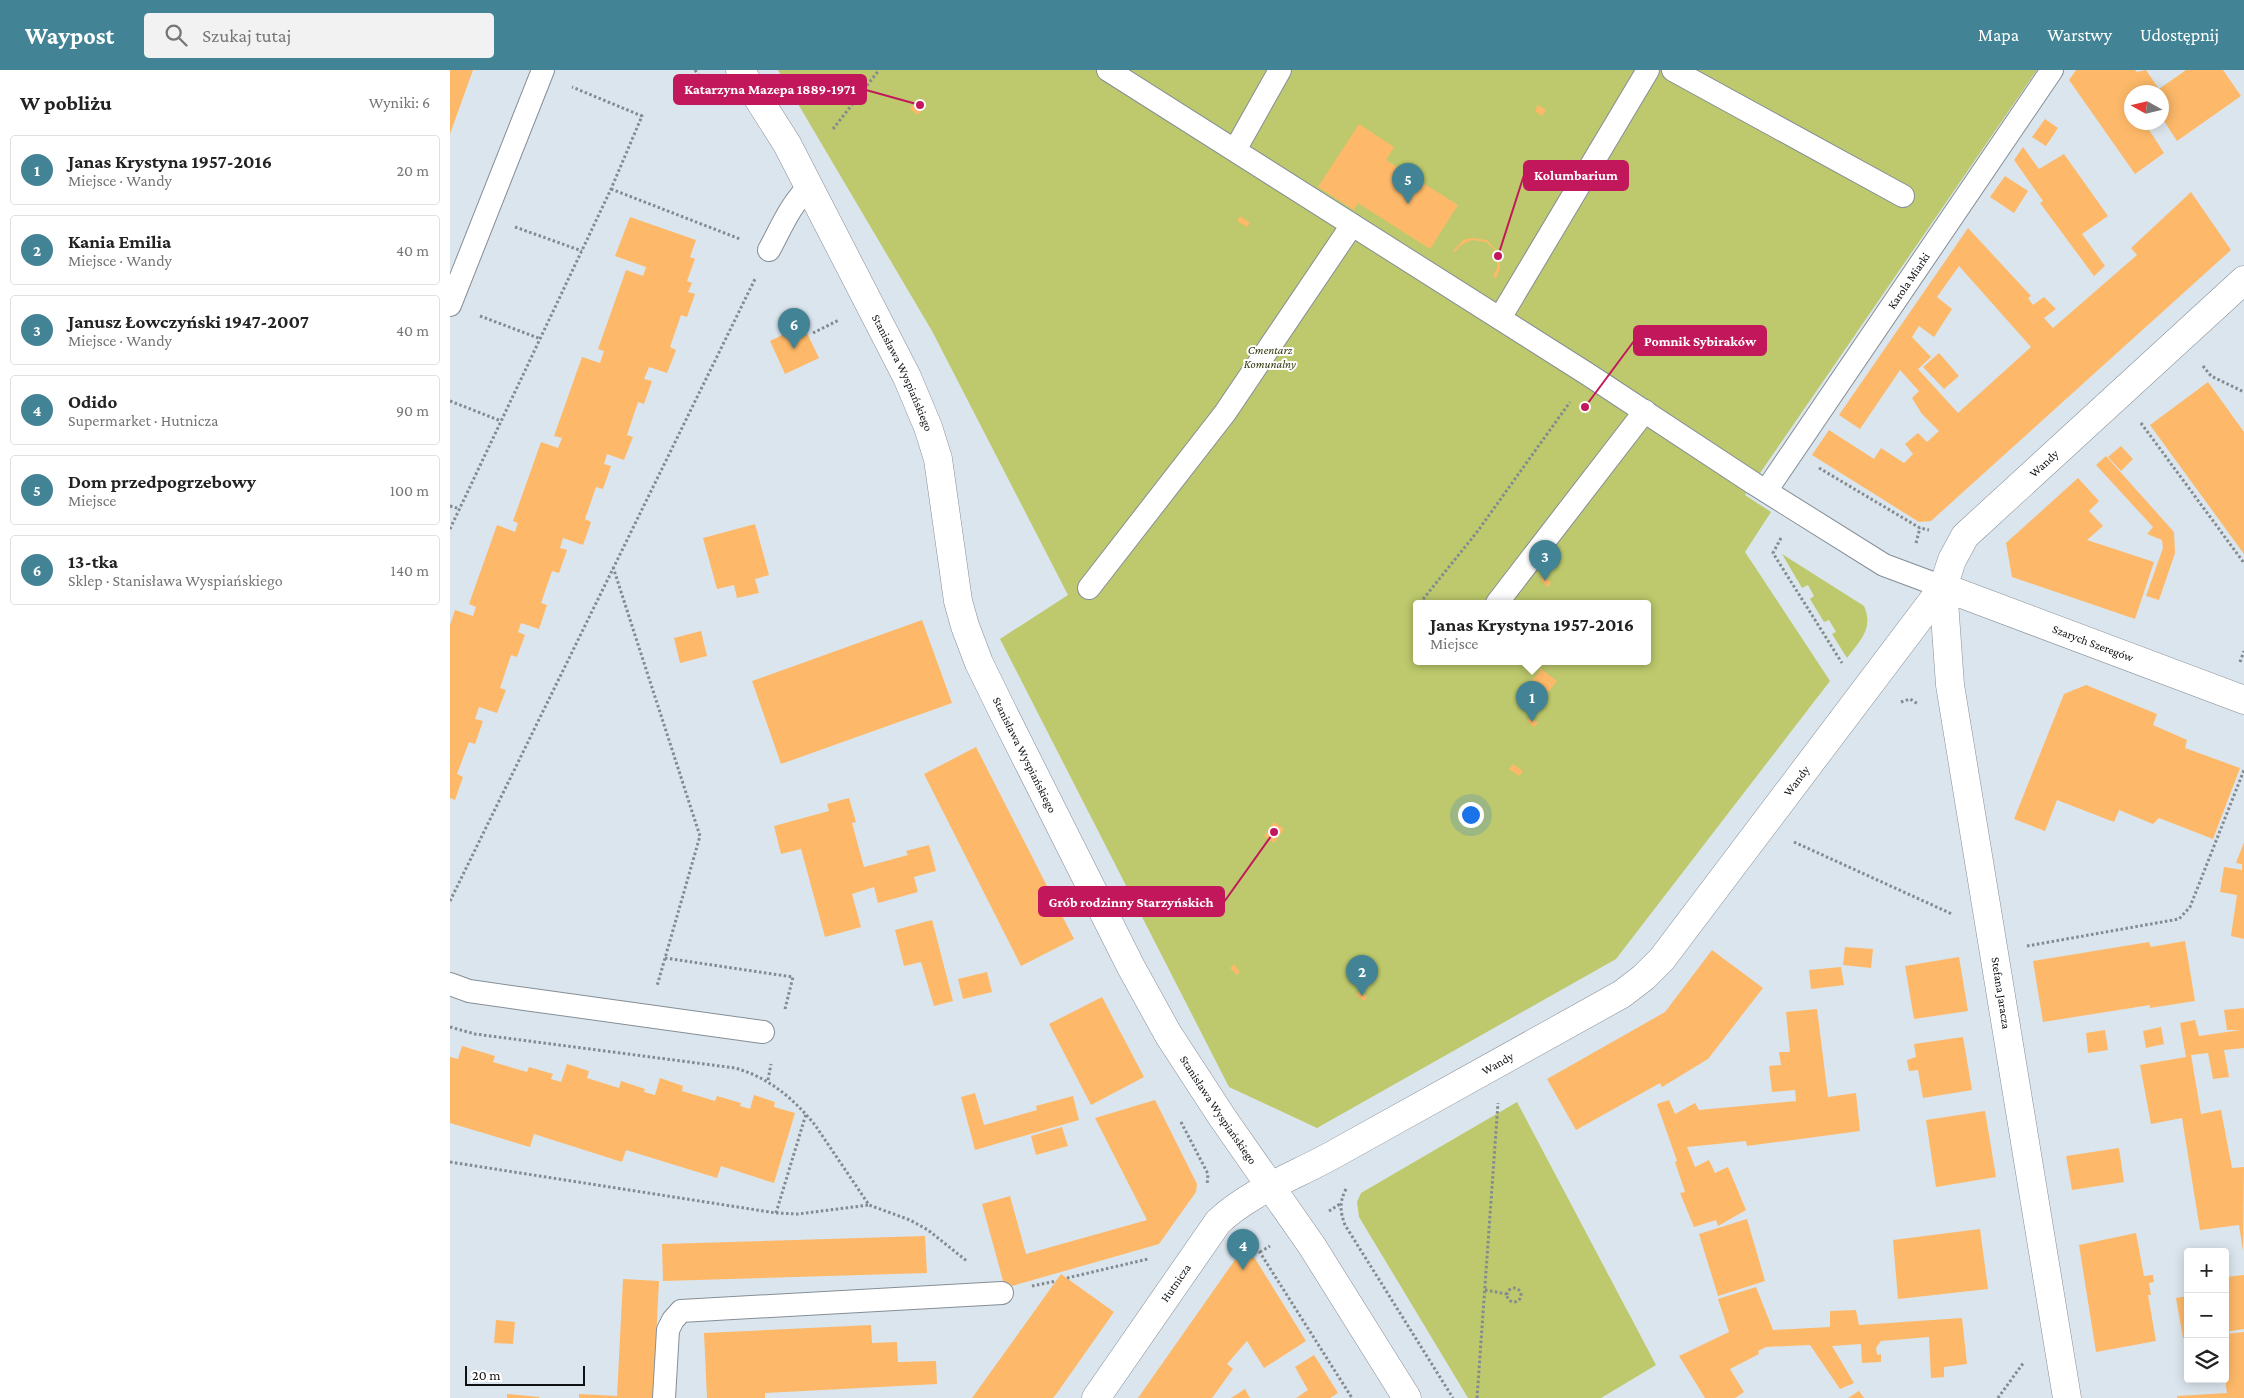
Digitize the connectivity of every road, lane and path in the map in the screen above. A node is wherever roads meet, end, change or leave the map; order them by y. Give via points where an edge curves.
1 (543, 70) edge
2 (740, 70) edge
3 (879, 70) edge
4 (1108, 70) edge
5 (1280, 70) edge
6 (1648, 70) edge
7 (1673, 70) edge
8 (2052, 70) edge
9 (586, 93) dead end
10 (833, 129) dead end
11 (1235, 150) junction
12 (810, 186) junction
13 (611, 189) junction
14 (1903, 196) dead end
15 (1352, 225) junction
16 (511, 226) dead end
17 (769, 250) junction
18 (582, 251) junction
19 (2244, 280) edge
20 (450, 305) edge
21 (475, 314) dead end
22 (844, 317) dead end
23 (1500, 318) junction
24 (813, 333) dead end
25 (541, 339) junction
26 (2201, 363) dead end
27 (1589, 375) junction
28 (2244, 392) edge
29 (450, 401) edge
30 (1644, 411) junction
31 (2137, 418) dead end
32 (502, 421) junction
33 (1793, 452) junction
34 (1766, 492) junction
35 (450, 506) edge
36 (460, 509) junction
37 (1797, 510) junction
38 (1935, 525) dead end
39 (1920, 528) junction
40 (450, 529) edge
41 (2244, 563) edge
42 (613, 567) junction
43 (1904, 573) junction
44 (1088, 588) dead end
45 (1943, 588) junction
46 (1422, 600) edge
47 (1499, 600) edge
48 (1846, 670) dead end
49 (2244, 700) edge
50 (2244, 770) edge
51 (1789, 840) dead end
52 (450, 901) edge
53 (1952, 914) dead end
54 (2024, 946) dead end
55 (450, 984) edge
56 (648, 1015) junction
57 (450, 1027) edge
58 (763, 1032) dead end
59 (1498, 1100) dead end
60 (806, 1114) junction
61 (450, 1162) edge
62 (1272, 1186) junction
63 (1340, 1204) dead end
64 (869, 1205) junction
65 (776, 1213) junction
66 (1324, 1213) dead end
67 (1242, 1242) dead end
68 (1149, 1259) dead end
69 (1067, 1278) dead end
70 (1056, 1281) dead end
71 (1485, 1290) junction
72 (1002, 1293) junction
73 (1507, 1294) junction
74 (2026, 1360) dead end
75 (664, 1398) edge
76 (1096, 1398) edge
77 (1352, 1398) edge
78 (1407, 1398) edge
79 (1477, 1398) edge
80 (1998, 1398) edge
81 (2067, 1398) edge

1 - 20 lane
2 - 12 street, Stanisława Wyspiańskiego
3 - 10 path
4 - 11 lane
5 - 11 lane
6 - 23 lane
7 - 14 lane
8 - 33 lane, Karola Miarki
9 - 13 path via 642,116
11 - 15 lane
12 - 17 lane via 788,215
12 - 62 street, Stanisława Wyspiańskiego via 907,377 928,427 944,490 958,601 979,663 1131,967 1168,1034
13 - 17 path
13 - 18 path
15 - 23 lane
15 - 44 lane via 1225,413
16 - 18 path
17 - 42 path
18 - 25 path
19 - 45 street, Wandy via 1965,536 1952,560
21 - 25 path
22 - 24 path
23 - 27 lane
25 - 32 path
26 - 28 path via 2211,376
27 - 30 lane
27 - 46 path via 1477,532
29 - 32 path
30 - 34 lane
30 - 47 lane
31 - 41 path
32 - 36 path
33 - 34 lane, Karola Miarki
33 - 39 path
34 - 37 lane
35 - 36 path
36 - 40 path
37 - 43 lane via 1884,565
37 - 48 path via 1773,553
38 - 39 path via 1929,530
39 - 43 path
42 - 52 path
42 - 56 path via 700,836
43 - 45 lane
45 - 49 street, Szarych Szeregów
45 - 62 street, Wandy via 1662,958 1644,977 1622,994
45 - 81 street, Stefana Jaracza via 1950,685
50 - 54 path via 2190,906 2179,919
51 - 53 path
55 - 56 lane via 478,992
56 - 58 lane
57 - 60 path via 475,1034 735,1068 768,1080
59 - 71 path
60 - 64 path
60 - 65 path
61 - 65 path
62 - 76 street, Hutnicza via 1246,1200 1218,1222
62 - 78 street, Stanisława Wyspiańskiego
63 - 66 path
64 - 65 path via 798,1214
64 - 72 path via 928,1230
67 - 77 path via 1249,1240 1254,1243
68 - 69 path
70 - 72 path
71 - 73 path
71 - 79 path
72 - 75 lane via 681,1311 668,1330
73 - 73 path via 1515,1302 1522,1294 1513,1287
74 - 80 path

